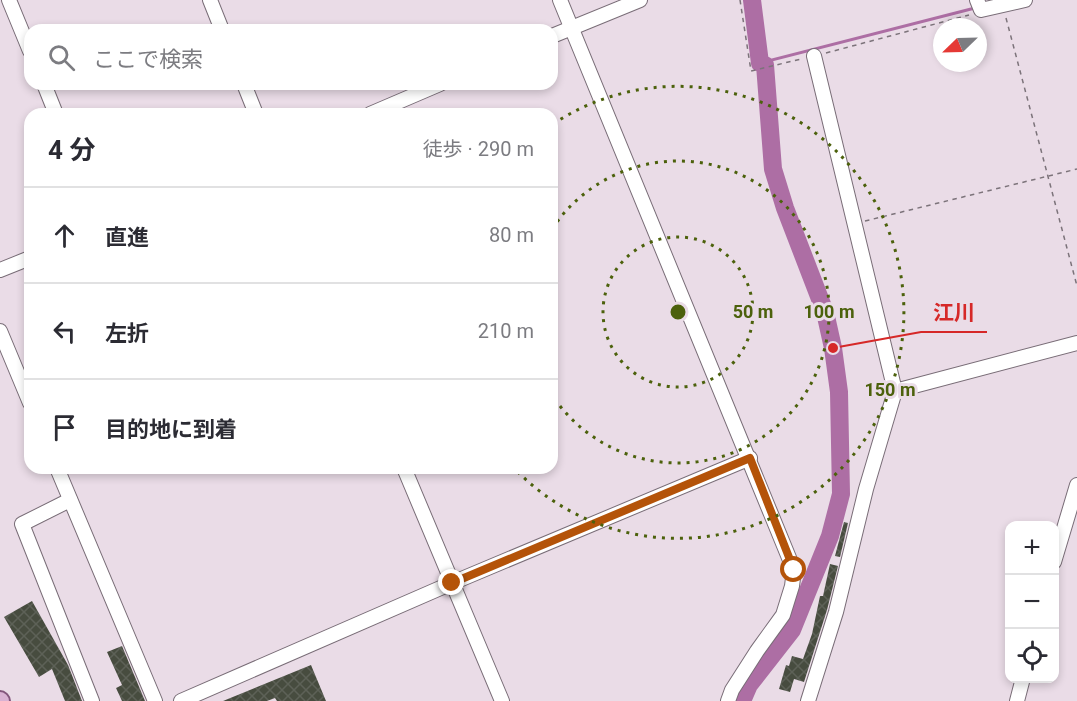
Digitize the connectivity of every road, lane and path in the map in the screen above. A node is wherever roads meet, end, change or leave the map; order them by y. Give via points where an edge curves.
1 (9, 0) edge
2 (210, 0) edge
3 (560, 0) edge
4 (640, 0) edge
5 (740, 0) edge
6 (1025, 0) edge
7 (979, 5) edge
8 (1002, 5) junction
9 (220, 24) edge
10 (572, 28) junction
11 (558, 34) edge
12 (24, 36) edge
13 (814, 56) junction
14 (46, 90) edge
15 (246, 90) edge
16 (426, 90) edge
17 (54, 108) edge
18 (254, 108) edge
19 (384, 108) edge
20 (1077, 169) edge
21 (1047, 177) junction
22 (855, 224) junction
23 (24, 260) edge
24 (0, 270) edge
25 (1077, 286) edge
26 (0, 331) edge
27 (1077, 343) edge
28 (24, 389) edge
29 (895, 391) junction
30 (750, 458) junction
31 (59, 474) edge
32 (407, 474) edge
33 (1077, 485) edge
34 (70, 500) junction
35 (1073, 511) edge
36 (1059, 549) edge
37 (452, 583) junction
38 (1022, 683) edge
39 (199, 697) edge
40 (92, 701) edge
41 (155, 701) edge
42 (181, 701) edge
43 (502, 701) edge
44 (729, 701) edge
45 (808, 701) edge
46 (1017, 701) edge

1 - 12 street
2 - 9 street
3 - 10 street
4 - 10 street
5 - 13 path via 751,71
6 - 8 street
7 - 8 street
7 - 13 path via 961,18
8 - 21 path
10 - 11 street
10 - 30 street
13 - 22 street
14 - 17 street
15 - 18 street
16 - 19 street
20 - 21 path
21 - 22 path
21 - 25 path
22 - 29 street
23 - 24 street
26 - 28 street
27 - 29 street
29 - 45 street
30 - 37 street
30 - 44 street via 794,570 783,615 732,690
31 - 34 street
32 - 37 street
33 - 35 street
34 - 40 street via 22,524
34 - 41 street
35 - 36 street
37 - 39 street
37 - 43 street
38 - 46 street
39 - 42 street

